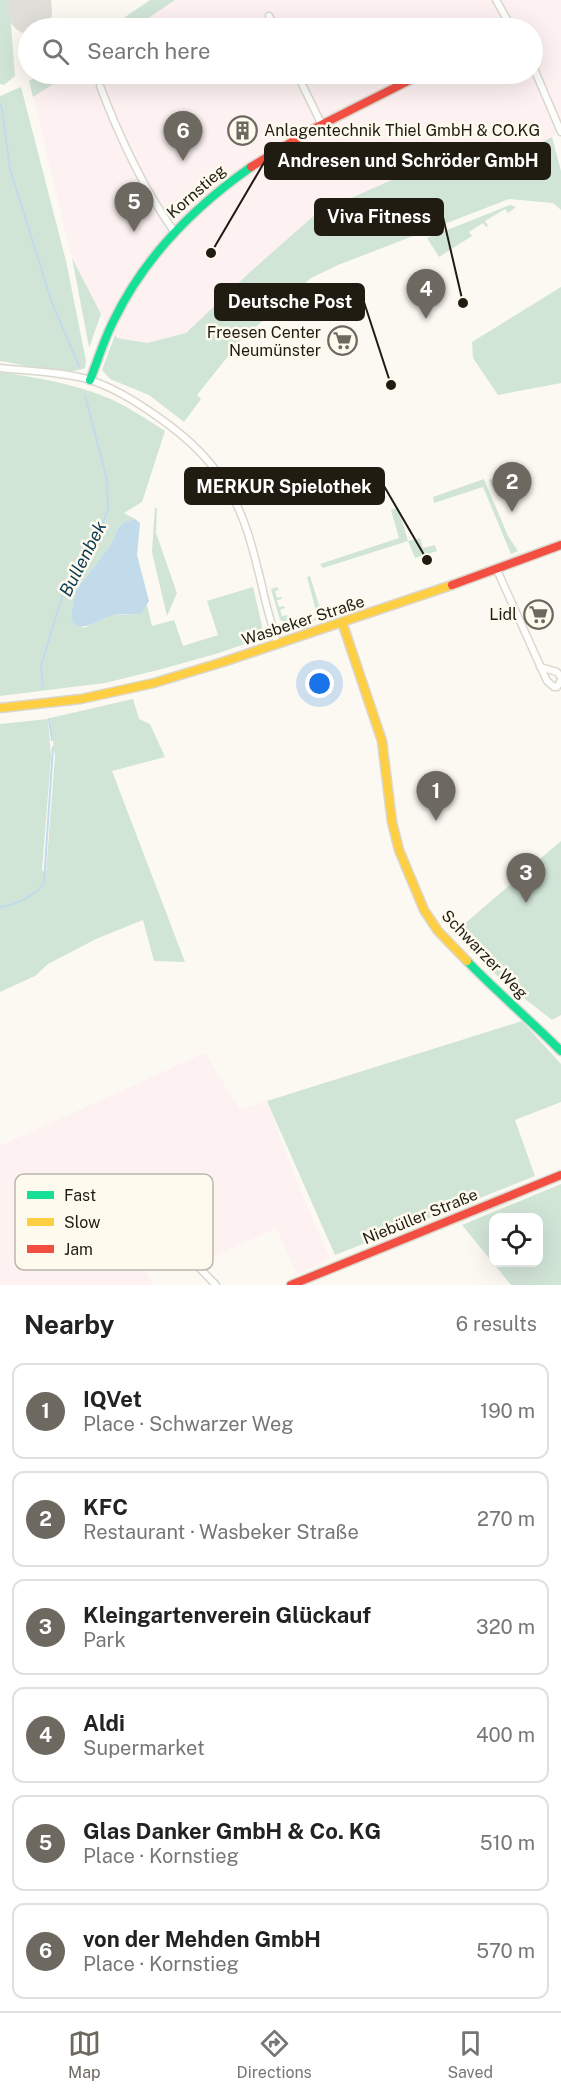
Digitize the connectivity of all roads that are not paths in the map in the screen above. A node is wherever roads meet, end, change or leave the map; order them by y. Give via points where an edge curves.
1 (496, 0) edge
2 (506, 18) edge
3 (302, 84) edge
4 (401, 84) edge
5 (541, 84) edge
6 (100, 86) dead end
7 (321, 123) junction
8 (561, 132) edge
9 (173, 230) junction
10 (0, 368) edge
11 (90, 380) junction
12 (561, 544) edge
13 (497, 570) junction
14 (342, 622) junction
15 (278, 644) junction
16 (540, 667) junction
17 (561, 679) edge
18 (0, 708) edge
19 (561, 1051) edge
20 (561, 1175) edge
21 (201, 1270) edge
22 (216, 1285) edge
23 (291, 1285) edge

1 - 2 street
3 - 7 street
4 - 7 street, Kornstieg
5 - 8 street
6 - 9 street via 136,170
7 - 9 street, Kornstieg via 240,172
9 - 11 street, Kornstieg via 128,291 108,328
10 - 11 street
11 - 15 street via 140,403 179,432 216,470 231,492 254,550
12 - 13 street, Wasbeker Straße
13 - 14 street, Wasbeker Straße
13 - 16 street
14 - 15 street, Wasbeker Straße
14 - 19 street, Schwarzer Weg via 382,741 399,850 424,910 438,931 496,991
15 - 18 street, Wasbeker Straße via 120,690 48,704
16 - 17 street via 557,672
16 - 17 street via 550,686 557,687
20 - 23 street, Niebüller Straße
21 - 22 street

